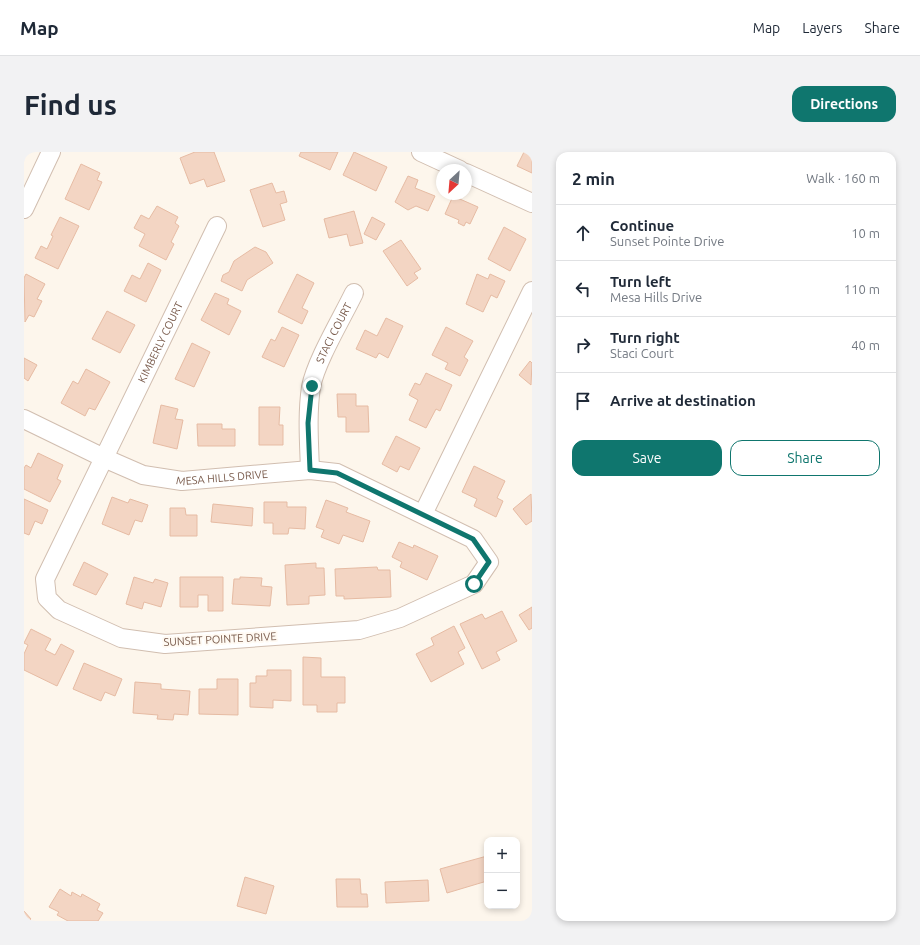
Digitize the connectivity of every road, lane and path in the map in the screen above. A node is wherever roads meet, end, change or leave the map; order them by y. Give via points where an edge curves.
1 (51, 152) edge
2 (421, 152) edge
3 (447, 164) edge
4 (472, 176) edge
5 (26, 200) edge
6 (532, 203) edge
7 (217, 226) dead end
8 (532, 291) edge
9 (354, 293) dead end
10 (24, 419) edge
11 (104, 458) junction
12 (310, 470) junction
13 (423, 514) junction
14 (489, 562) joint

1 - 5 street
2 - 3 street
4 - 6 street
7 - 11 street, KIMBERLY COURT
8 - 13 street
9 - 12 street, STACI COURT via 323,356 312,386 308,423
10 - 11 street, MESA HILLS DRIVE
11 - 12 street, MESA HILLS DRIVE via 143,475 182,481
11 - 14 street, SUNSET POINTE DRIVE via 45,579 47,598 59,610 121,638 165,644 359,630 400,618 474,584
12 - 13 street, MESA HILLS DRIVE via 337,473
13 - 14 street, MESA HILLS DRIVE via 473,539

